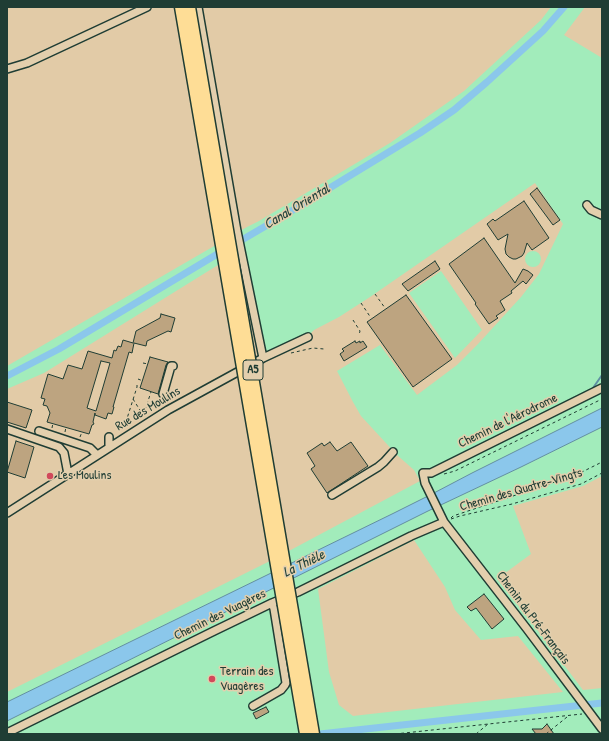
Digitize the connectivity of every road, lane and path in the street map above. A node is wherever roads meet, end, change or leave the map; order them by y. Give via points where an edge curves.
1 (147, 7) edge
2 (180, 7) edge
3 (190, 7) edge
4 (198, 7) edge
5 (7, 69) edge
6 (587, 205) dead end
7 (602, 215) edge
8 (375, 294) dead end
9 (361, 303) dead end
10 (385, 308) dead end
11 (371, 318) dead end
12 (353, 320) dead end
13 (359, 335) dead end
14 (308, 337) dead end
15 (324, 349) dead end
16 (288, 353) dead end
17 (263, 358) junction
18 (143, 363) dead end
19 (148, 364) dead end
20 (173, 366) dead end
21 (138, 379) dead end
22 (143, 380) dead end
23 (137, 384) dead end
24 (602, 388) edge
25 (151, 392) dead end
26 (163, 394) dead end
27 (133, 398) junction
28 (602, 399) edge
29 (54, 423) dead end
30 (52, 427) dead end
31 (66, 427) dead end
32 (124, 428) dead end
33 (7, 429) edge
34 (39, 431) dead end
35 (65, 431) dead end
36 (82, 432) dead end
37 (80, 436) dead end
38 (109, 437) dead end
39 (109, 447) junction
40 (394, 452) dead end
41 (96, 455) junction
42 (602, 462) edge
43 (602, 473) edge
44 (68, 474) junction
45 (423, 474) joint
46 (440, 476) dead end
47 (332, 495) dead end
48 (7, 512) edge
49 (445, 519) junction
50 (272, 603) junction
51 (253, 706) dead end
52 (590, 714) junction
53 (568, 716) junction
54 (489, 724) junction
55 (602, 729) edge
56 (7, 733) edge
57 (305, 734) edge
58 (314, 734) edge
59 (395, 734) edge
60 (476, 734) edge
61 (546, 734) edge

1 - 5 street via 33,60
2 - 57 highway, A5, bridge
3 - 58 highway, A5, bridge
4 - 17 street via 237,230
6 - 7 street
8 - 10 path
9 - 11 path
12 - 13 path via 360,331
14 - 17 street, Rue des Moulins
15 - 16 path via 313,348
17 - 39 street, Rue des Moulins via 168,410
18 - 19 path
20 - 26 street
21 - 22 path
23 - 27 path
24 - 45 street, Chemin de l'Aérodrome via 431,473
25 - 27 path via 143,416
27 - 32 path
28 - 46 path
29 - 30 path
31 - 35 path
33 - 44 street via 59,446 64,453
34 - 41 street via 90,448
36 - 37 path
38 - 39 street
39 - 41 street, Rue des Moulins
40 - 47 street via 378,467
41 - 44 street, Rue des Moulins
42 - 49 path via 576,475
43 - 49 path, Chemin des Quatre-Vingts via 581,484 512,504
44 - 48 street, Rue des Moulins
45 - 49 street, Chemin du Pré-Français via 425,484
49 - 50 street, Chemin des Vuagères
49 - 52 street, Chemin du Pré-Français
50 - 51 street via 285,685
50 - 56 street, Chemin des Vuagères
52 - 53 path
52 - 55 street, Chemin du Pré-Français
53 - 54 path
53 - 61 path
54 - 59 path
54 - 60 path

